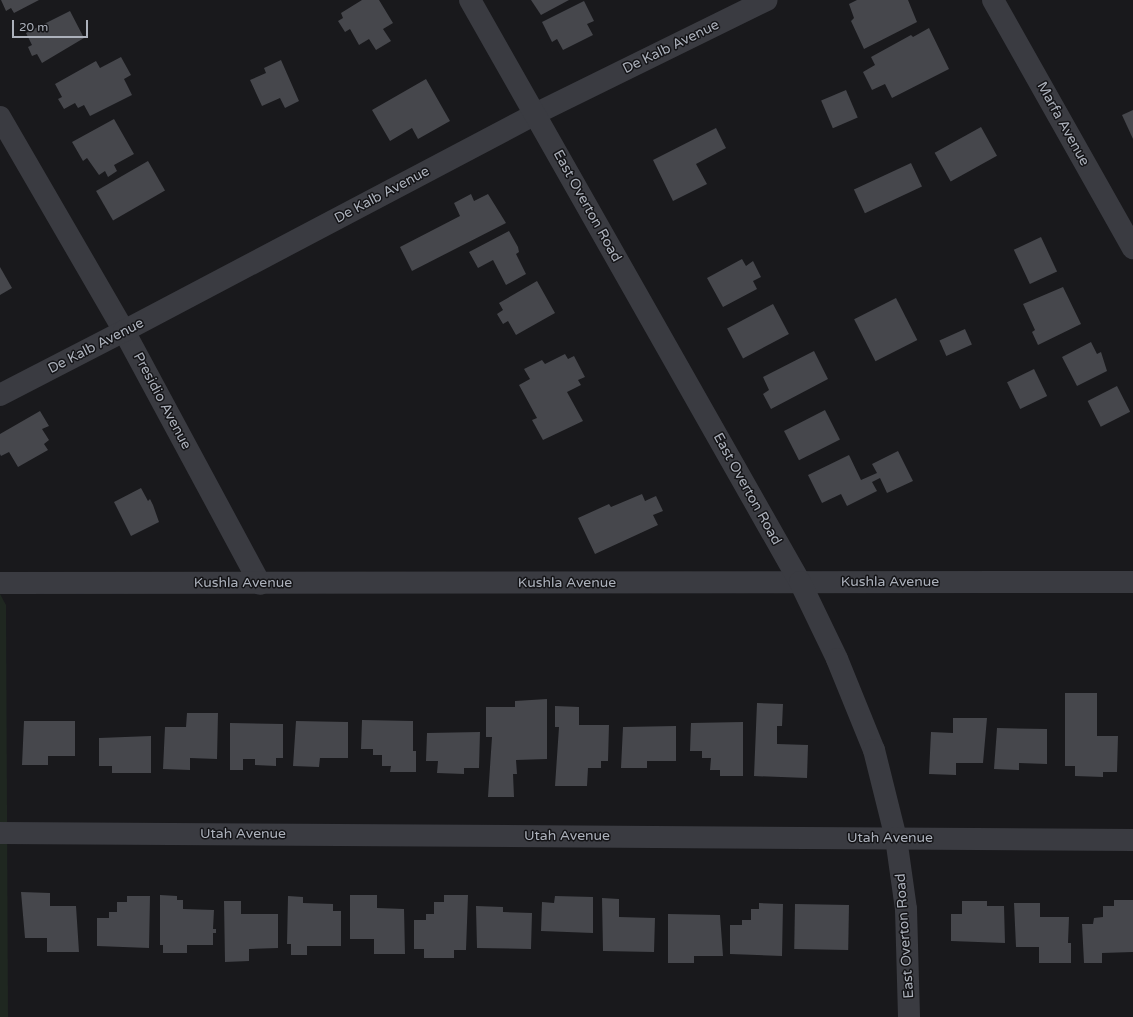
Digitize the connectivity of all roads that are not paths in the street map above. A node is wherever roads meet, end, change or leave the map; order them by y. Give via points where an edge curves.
1 (470, 0) edge
2 (768, 0) edge
3 (993, 0) edge
4 (535, 114) junction
5 (0, 117) edge
6 (1133, 248) edge
7 (124, 331) junction
8 (0, 395) edge
9 (800, 582) junction
10 (1133, 582) edge
11 (0, 583) edge
12 (260, 584) junction
13 (0, 833) edge
14 (896, 838) junction
15 (1133, 840) edge
16 (909, 1017) edge

1 - 4 street, East Overton Road
2 - 4 street, De Kalb Avenue
3 - 6 street, Marfa Avenue
4 - 7 street, De Kalb Avenue
4 - 9 street, East Overton Road
5 - 7 street, Presidio Avenue
7 - 8 street, De Kalb Avenue
7 - 12 street, Presidio Avenue
9 - 10 street, Kushla Avenue
9 - 12 street, Kushla Avenue
9 - 14 street, East Overton Road via 837,659 874,750
11 - 12 street, Kushla Avenue
13 - 14 street, Utah Avenue
14 - 15 street, Utah Avenue
14 - 16 street, East Overton Road via 906,908

